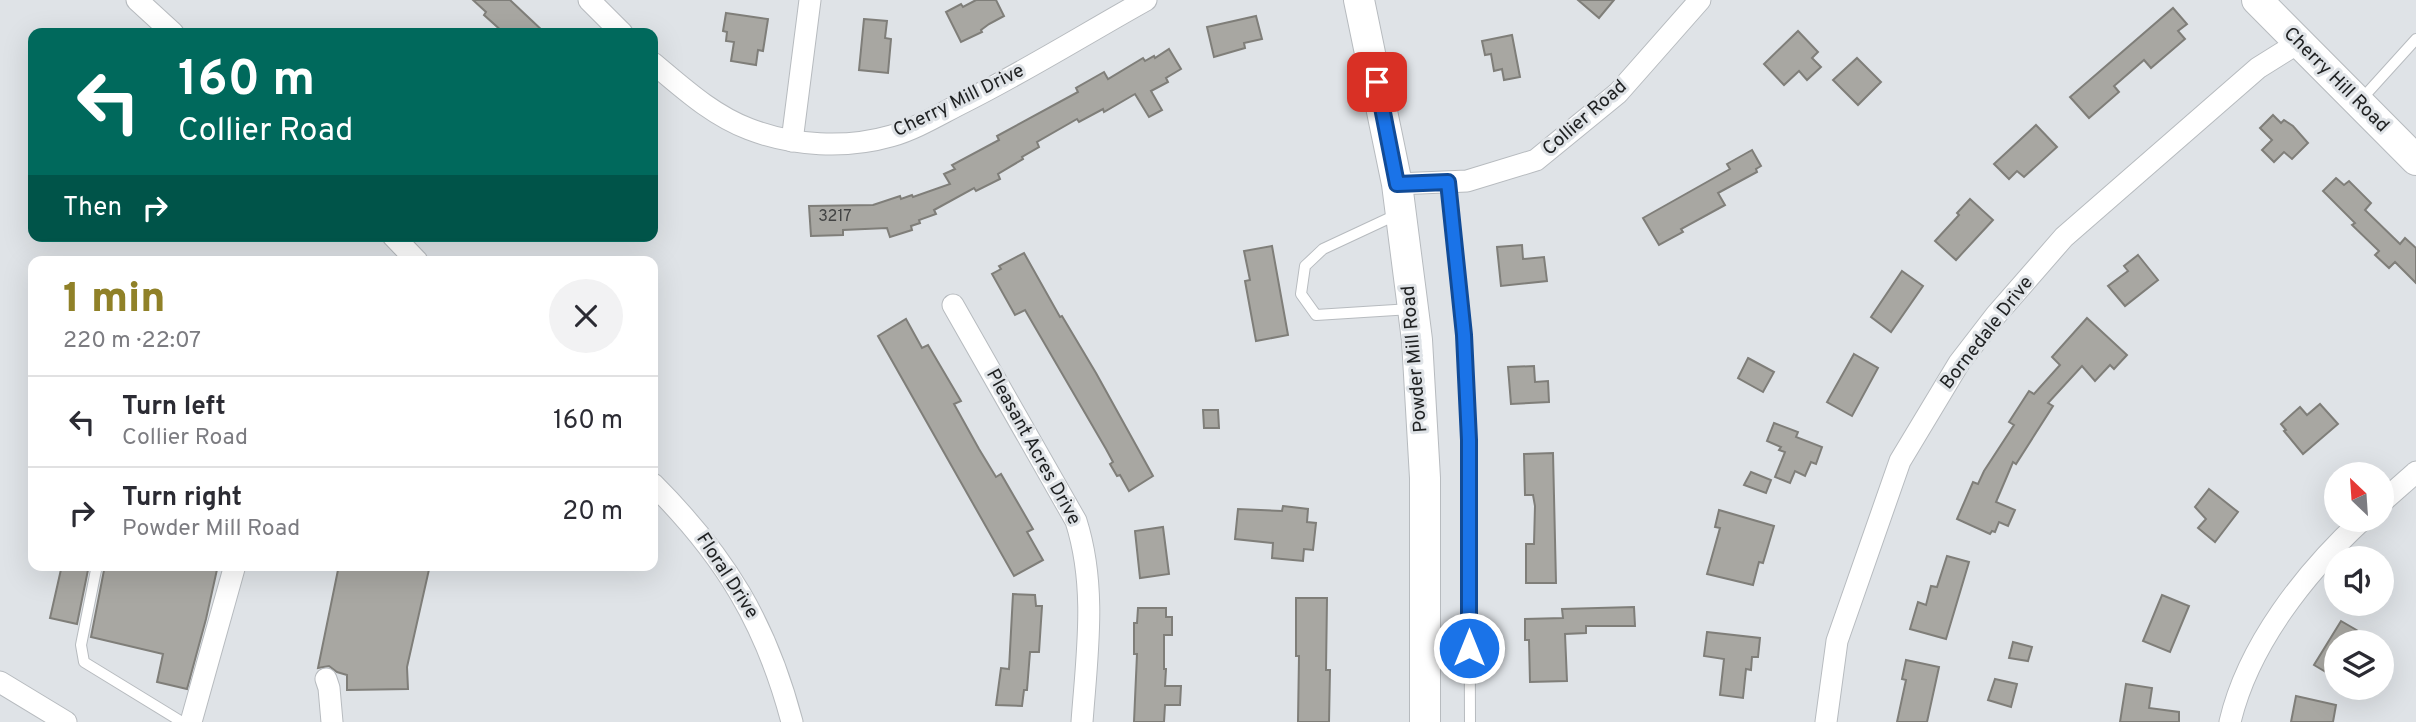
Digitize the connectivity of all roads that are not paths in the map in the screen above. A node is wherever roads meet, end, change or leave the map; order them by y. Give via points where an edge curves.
1 (136, 0) edge
2 (589, 0) edge
3 (810, 0) edge
4 (1146, 0) edge
5 (1359, 0) edge
6 (1700, 0) edge
7 (2257, 0) edge
8 (167, 28) edge
9 (617, 28) edge
10 (2416, 39) edge
11 (2298, 43) junction
12 (658, 67) edge
13 (2358, 103) junction
14 (792, 141) junction
15 (2416, 160) edge
16 (1448, 182) junction
17 (1399, 199) junction
18 (399, 242) edge
19 (412, 256) edge
20 (953, 305) dead end
21 (1413, 309) junction
22 (2416, 472) edge
23 (658, 489) edge
24 (2394, 491) edge
25 (2351, 532) edge
26 (96, 571) edge
27 (233, 571) edge
28 (326, 679) dead end
29 (0, 682) edge
30 (66, 722) edge
31 (182, 722) edge
32 (191, 722) edge
33 (332, 722) edge
34 (792, 722) edge
35 (1082, 722) edge
36 (1425, 722) edge
37 (1470, 722) edge
38 (1826, 722) edge
39 (2230, 722) edge

1 - 8 street
2 - 9 street
3 - 14 street
4 - 14 street, Cherry Mill Drive via 987,90 892,136 858,143
5 - 17 main road, Powder Mill Road
6 - 16 street, Collier Road via 1618,93 1536,160 1467,181
7 - 11 main road, Cherry Hill Road
10 - 13 lane
11 - 13 main road, Cherry Hill Road
11 - 38 street, Bornedale Drive via 2258,68 2064,237 1959,363 1900,461 1837,642
12 - 14 street, Cherry Mill Drive via 708,109 750,130
13 - 15 main road, Cherry Hill Road
16 - 17 street, Collier Road
16 - 37 lane via 1468,427
17 - 21 main road, Powder Mill Road
17 - 21 lane via 1323,249 1306,266 1301,294 1316,316
18 - 19 street
20 - 35 street, Pleasant Acres Drive via 1076,521 1090,596
21 - 36 main road, Powder Mill Road via 1425,478
22 - 24 street
23 - 34 street, Floral Drive via 692,524 733,579 758,623
25 - 39 street via 2293,594 2258,651
26 - 31 lane via 81,645 84,662
27 - 32 street
28 - 33 street
29 - 30 street

